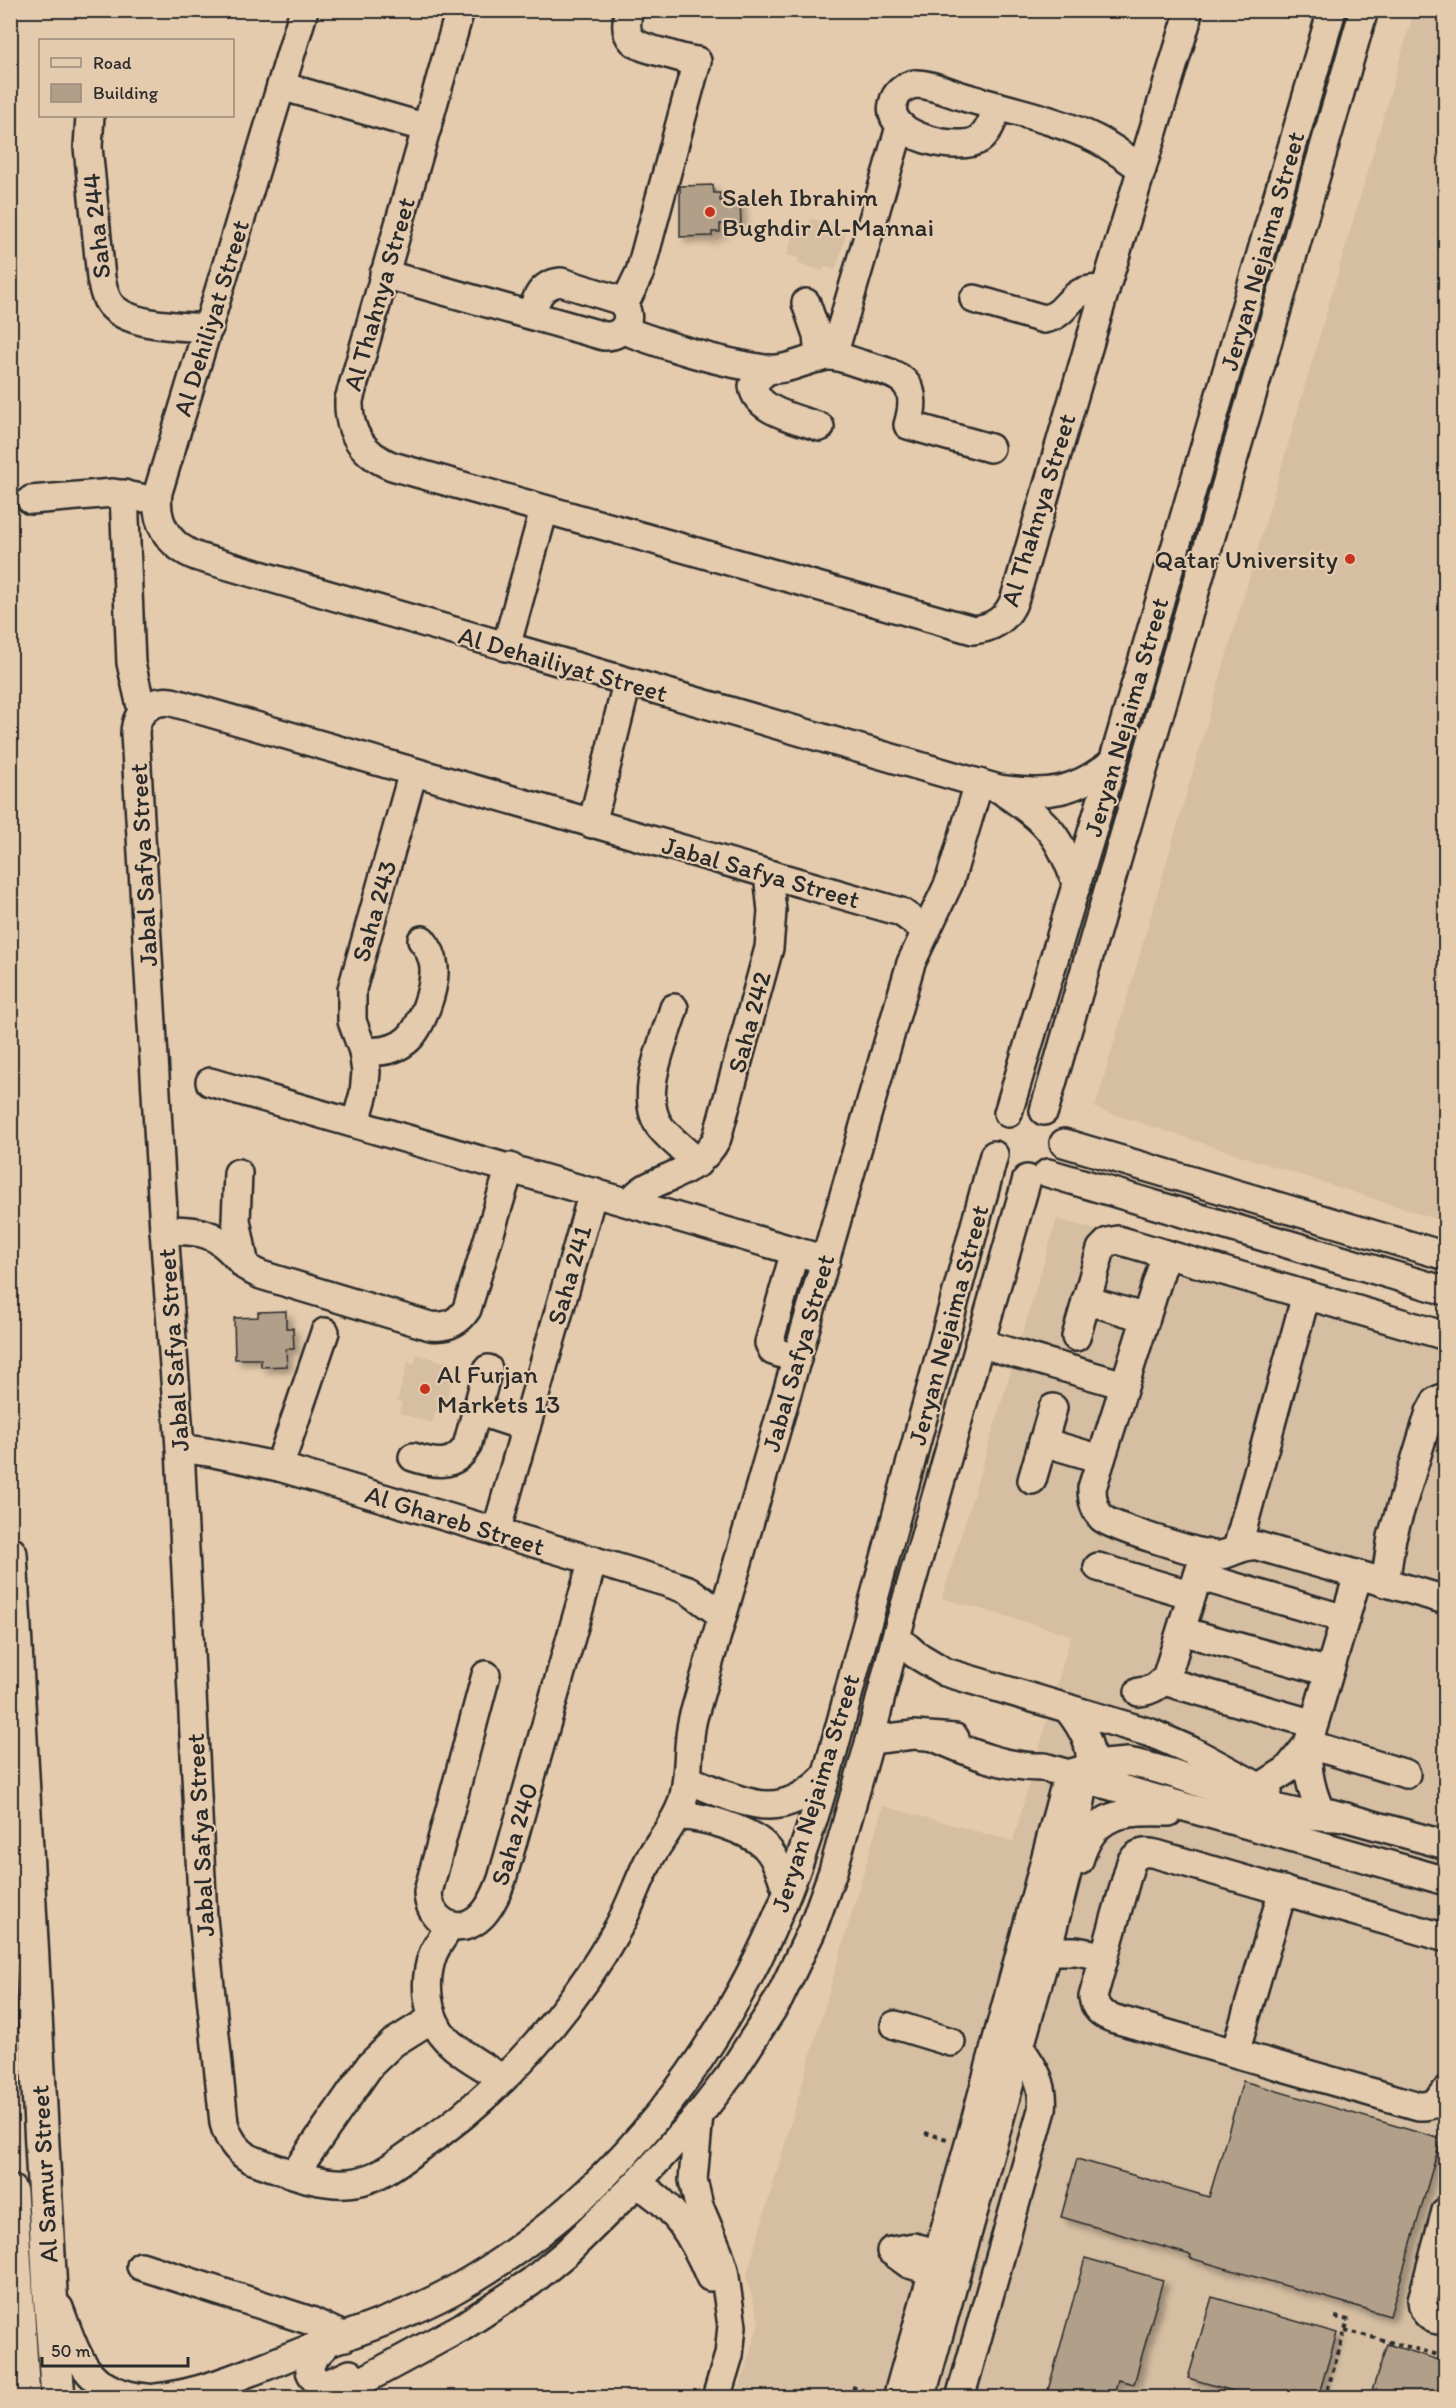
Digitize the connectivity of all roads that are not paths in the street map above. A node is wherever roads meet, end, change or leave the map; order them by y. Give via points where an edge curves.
1 (304, 10) edge
2 (460, 10) edge
3 (629, 10) edge
4 (1188, 10) edge
5 (1332, 10) edge
6 (1364, 10) edge
7 (281, 86) junction
8 (998, 107) junction
9 (90, 117) edge
10 (900, 127) junction
11 (427, 128) junction
12 (1142, 169) junction
13 (384, 274) junction
14 (1105, 290) junction
15 (974, 299) dead end
16 (806, 303) dead end
17 (531, 315) junction
18 (624, 318) junction
19 (209, 328) junction
20 (826, 357) junction
21 (769, 369) junction
22 (820, 427) dead end
23 (990, 448) dead end
24 (124, 494) junction
25 (31, 500) dead end
26 (156, 504) junction
27 (544, 510) junction
28 (506, 647) junction
29 (627, 683) junction
30 (142, 711) junction
31 (1113, 762) junction
32 (413, 772) junction
33 (989, 786) junction
34 (592, 824) junction
35 (768, 874) junction
36 (1077, 885) junction
37 (926, 930) junction
38 (422, 940) dead end
39 (674, 1008) dead end
40 (363, 1051) junction
41 (210, 1082) dead end
42 (1044, 1111) junction
43 (1008, 1113) junction
44 (356, 1122) junction
45 (1064, 1143) junction
46 (994, 1155) junction
47 (698, 1163) junction
48 (510, 1167) junction
49 (238, 1173) dead end
50 (1037, 1176) junction
51 (593, 1192) junction
52 (630, 1203) junction
53 (1308, 1214) junction
54 (164, 1230) junction
55 (1298, 1248) junction
56 (795, 1251) junction
57 (1166, 1254) junction
58 (1446, 1256) edge
59 (826, 1260) junction
60 (245, 1267) junction
61 (1446, 1291) edge
62 (1306, 1295) junction
63 (1086, 1300) junction
64 (1146, 1317) junction
65 (325, 1332) dead end
66 (1446, 1336) edge
67 (1076, 1337) dead end
68 (979, 1343) junction
69 (797, 1359) junction
70 (488, 1370) dead end
71 (1124, 1385) junction
72 (1446, 1396) edge
73 (1053, 1408) dead end
74 (477, 1411) junction
75 (526, 1426) junction
76 (1043, 1442) junction
77 (180, 1448) junction
78 (413, 1457) dead end
79 (1101, 1459) junction
80 (279, 1467) junction
81 (1032, 1480) dead end
82 (495, 1532) junction
83 (1237, 1549) junction
84 (10, 1554) edge
85 (592, 1560) junction
86 (1098, 1567) dead end
87 (1198, 1575) junction
88 (1358, 1575) junction
89 (1384, 1582) junction
90 (1446, 1600) edge
91 (723, 1612) junction
92 (1345, 1619) junction
93 (1181, 1631) junction
94 (896, 1637) junction
95 (1329, 1672) junction
96 (486, 1675) dead end
97 (1164, 1681) junction
98 (1139, 1692) dead end
99 (1067, 1708) junction
100 (1311, 1734) junction
101 (870, 1740) junction
102 (1072, 1772) junction
103 (1407, 1774) dead end
104 (825, 1777) junction
105 (688, 1780) junction
106 (1259, 1788) junction
107 (1320, 1810) junction
108 (1208, 1814) junction
109 (676, 1816) junction
110 (1346, 1817) junction
111 (1446, 1845) edge
112 (1446, 1881) edge
113 (1283, 1890) junction
114 (787, 1892) junction
115 (1055, 1920) junction
116 (450, 1926) junction
117 (1446, 1938) edge
118 (1047, 1951) junction
119 (1104, 1956) junction
120 (433, 2018) junction
121 (895, 2025) dead end
122 (951, 2042) dead end
123 (1020, 2048) junction
124 (1236, 2053) junction
125 (503, 2079) junction
126 (1446, 2091) edge
127 (699, 2115) junction
128 (295, 2173) junction
129 (636, 2184) junction
130 (10, 2192) edge
131 (1446, 2211) edge
132 (946, 2265) junction
133 (141, 2266) dead end
134 (50, 2292) junction
135 (1446, 2320) edge
136 (336, 2340) junction
137 (426, 2347) junction
138 (23, 2397) edge
139 (58, 2397) edge
140 (147, 2397) edge
141 (156, 2397) edge
142 (325, 2397) edge
143 (697, 2397) edge
144 (716, 2397) edge
145 (897, 2397) edge
146 (921, 2397) edge
147 (960, 2397) edge

1 - 7 street, Al Dehiliyat Street
2 - 11 street, Al Thahnya Street
3 - 18 street via 627,32 633,42 697,61
4 - 12 street, Al Thahnya Street
5 - 31 street, Jeryan Nejaima Street
6 - 42 street, Jeryan Nejaima Street
7 - 11 street
7 - 19 street, Al Dehiliyat Street
8 - 10 street via 986,133 964,145 915,135
8 - 10 street via 913,84 899,92 892,106
8 - 12 street via 1079,131
9 - 19 street, Saha 244 via 88,147 106,298 122,314 136,319
10 - 20 street
11 - 13 street, Al Thahnya Street
12 - 14 street, Al Thahnya Street
13 - 17 street
13 - 27 street, Al Thahnya Street via 349,400 351,424 362,446 392,466
14 - 15 street via 1082,291 1044,320
14 - 27 street, Al Thahnya Street via 1015,598 1007,614 993,626 962,629
16 - 20 street
17 - 18 street via 611,337
17 - 18 street via 539,294 555,283 613,298
18 - 21 street via 673,348
19 - 26 street, Al Dehiliyat Street
20 - 21 street
20 - 23 street via 890,372 904,380 914,402 908,425
21 - 22 street via 753,386 754,395 765,406
24 - 25 street
24 - 26 street
24 - 30 street via 131,663
26 - 28 street, Al Dehailiyat Street via 165,533 188,554
27 - 28 street
28 - 29 street, Al Dehailiyat Street
29 - 33 street, Al Dehailiyat Street
29 - 34 street
30 - 32 street, Jabal Safya Street via 156,702 172,702
30 - 54 street, Jabal Safya Street via 135,733
31 - 33 street, Al Dehailiyat Street via 1088,780 1060,791 1031,793
31 - 36 street, Jeryan Nejaima Street
32 - 34 street, Jabal Safya Street
32 - 40 street, Saha 243 via 352,989 352,1021
33 - 36 street, Al Dehailiyat Street via 1034,813 1051,829
33 - 37 street, Jabal Safya Street
34 - 35 street, Jabal Safya Street
35 - 37 street, Jabal Safya Street via 901,912
35 - 47 street, Saha 242 via 772,911 765,966 717,1138
36 - 43 street, Jeryan Nejaima Street
37 - 59 street, Jabal Safya Street via 911,963
38 - 40 street via 433,956 435,975 420,1026 395,1048
39 - 47 street via 652,1083 651,1103 662,1129
40 - 44 street, Saha 243 via 366,1083
41 - 44 street
42 - 43 street via 1026,1107
42 - 45 street via 1059,1124
43 - 46 street via 992,1136
44 - 48 street
45 - 50 street via 1060,1160
45 - 53 street
46 - 50 street via 1006,1172
46 - 104 street, Jeryan Nejaima Street
47 - 52 street, Saha 242 via 641,1191
48 - 51 street
48 - 60 street via 467,1309 448,1326 430,1326
49 - 60 street via 237,1220
50 - 55 street
50 - 68 street, Jeryan Nejaima Street
51 - 52 street
51 - 75 street, Saha 241
52 - 56 street
53 - 55 street
53 - 58 street
54 - 60 street via 212,1236
54 - 77 street, Jabal Safya Street
55 - 61 street
56 - 59 street
56 - 69 street via 769,1343 773,1351
57 - 62 street
57 - 63 street via 1118,1240 1108,1242 1099,1254
57 - 64 street
59 - 69 street, Jabal Safya Street
62 - 66 street
62 - 83 street
63 - 64 street
63 - 67 street
64 - 71 street
65 - 80 street
68 - 71 street
68 - 94 street, Jeryan Nejaima Street
69 - 91 street, Jabal Safya Street
70 - 74 street
71 - 79 street
72 - 89 street via 1436,1401 1430,1412 1392,1537
73 - 76 street
74 - 75 street
74 - 78 street via 467,1446 458,1457 437,1464
75 - 82 street, Saha 241
76 - 79 street
76 - 81 street
77 - 80 street, Al Ghareb Street
77 - 128 street, Jabal Safya Street via 203,1918 224,2123 230,2140 243,2154
79 - 87 street via 1092,1488 1098,1513
80 - 82 street, Al Ghareb Street
82 - 85 street, Al Ghareb Street
83 - 87 street via 1221,1555
83 - 88 street via 1258,1546
84 - 134 main road, Al Samur Street
85 - 91 street, Al Ghareb Street via 677,1585
85 - 116 street, Saha 240 via 502,1879 476,1921
86 - 87 street
87 - 92 street
87 - 93 street
88 - 89 street
88 - 92 street
89 - 90 street
91 - 105 street, Jabal Safya Street via 689,1733
92 - 95 street
93 - 95 street
93 - 97 street
94 - 99 street via 945,1672
94 - 101 street, Jeryan Nejaima Street
95 - 100 street
96 - 116 street via 428,1892 435,1916
97 - 98 street via 1153,1690
97 - 100 street
99 - 102 street via 1082,1729 1090,1754
99 - 106 street via 1171,1741
100 - 103 street
100 - 106 street via 1287,1770
100 - 107 street via 1309,1778
101 - 102 street via 914,1735 966,1740
101 - 127 street, Jeryan Nejaima Street via 830,1881 800,1958 757,2037
102 - 108 street
102 - 110 street via 1116,1762 1140,1765 1284,1812
102 - 115 street via 1070,1861
102 - 132 street
104 - 105 street via 802,1797 771,1806 749,1803
104 - 114 street, Jeryan Nejaima Street
105 - 109 street, Jabal Safya Street
106 - 107 street
107 - 110 street
108 - 112 street
108 - 115 street via 1138,1811 1105,1821 1088,1838
109 - 114 street via 706,1819 764,1845 774,1858
109 - 125 street, Jabal Safya Street via 650,1857 619,1926 591,1973
110 - 111 street
113 - 117 street
113 - 119 street via 1156,1854 1139,1854 1131,1862
113 - 124 street
114 - 136 street, Jeryan Nejaima Street via 724,2022 670,2102 606,2173 545,2228 497,2264 416,2309
115 - 118 street
116 - 120 street via 430,1966 428,1996
118 - 119 street
118 - 123 street
119 - 124 street via 1093,1997 1101,2013
120 - 125 street via 453,2046
120 - 128 street via 393,2043 370,2065
121 - 122 street
123 - 132 street
123 - 147 street via 1040,2080 1042,2110
124 - 126 street via 1419,2106 1437,2102
125 - 128 street, Jabal Safya Street via 431,2140 372,2178 333,2183
127 - 129 street, Jeryan Nejaima Street
127 - 144 street via 693,2180 724,2270 732,2326 729,2355
129 - 137 street, Jeryan Nejaima Street via 531,2282
129 - 143 street via 656,2196 682,2223 700,2252 714,2290 716,2329
130 - 138 main road
131 - 135 street via 1422,2300 1429,2317
132 - 145 street
132 - 146 street
133 - 136 street via 327,2326
134 - 139 main road, Al Samur Street
134 - 140 street via 72,2347 85,2367 113,2390
136 - 137 street via 310,2366 313,2377 322,2384 334,2382 412,2344
136 - 141 street, Jeryan Nejaima Street via 189,2393
137 - 142 street, Jeryan Nejaima Street

